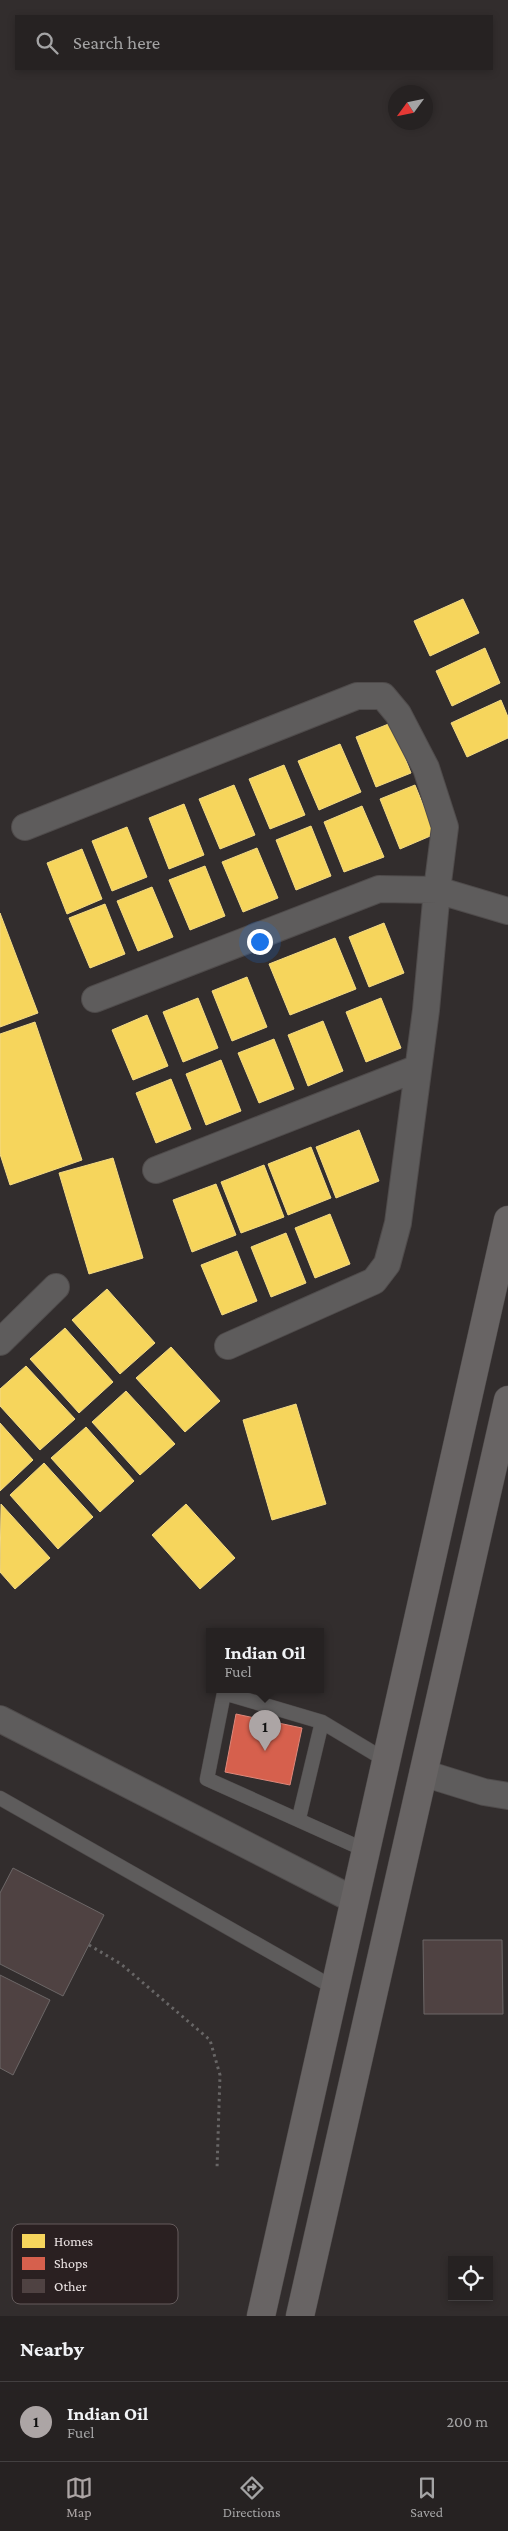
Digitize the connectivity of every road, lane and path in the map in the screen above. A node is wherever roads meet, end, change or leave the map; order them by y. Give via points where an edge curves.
1 (25, 827) dead end
2 (437, 890) junction
3 (508, 911) edge
4 (95, 999) dead end
5 (418, 1068) junction
6 (156, 1170) dead end
7 (508, 1220) edge
8 (56, 1286) dead end
9 (0, 1342) edge
10 (228, 1346) dead end
11 (508, 1400) edge
12 (0, 1719) edge
13 (322, 1722) junction
14 (387, 1761) junction
15 (423, 1773) junction
16 (508, 1796) edge
17 (0, 1798) edge
18 (299, 1818) junction
19 (365, 1850) junction
20 (354, 1900) junction
21 (89, 1945) dead end
22 (336, 1989) junction
23 (217, 2169) dead end
24 (261, 2316) edge
25 (300, 2316) edge

1 - 2 street via 357,696 383,696 398,714 426,768 445,827
2 - 3 street
2 - 4 street via 379,889
2 - 5 street
5 - 6 street
5 - 10 street via 398,1223 387,1264 374,1281
7 - 14 main road
8 - 9 street
11 - 15 main road
12 - 20 street
13 - 14 lane
13 - 18 lane
13 - 18 lane via 224,1693 207,1779
14 - 19 main road
15 - 16 street
15 - 25 main road
17 - 22 lane
18 - 19 lane
19 - 20 main road
20 - 22 main road
21 - 23 path via 121,1964 210,2040 220,2075
22 - 24 main road

